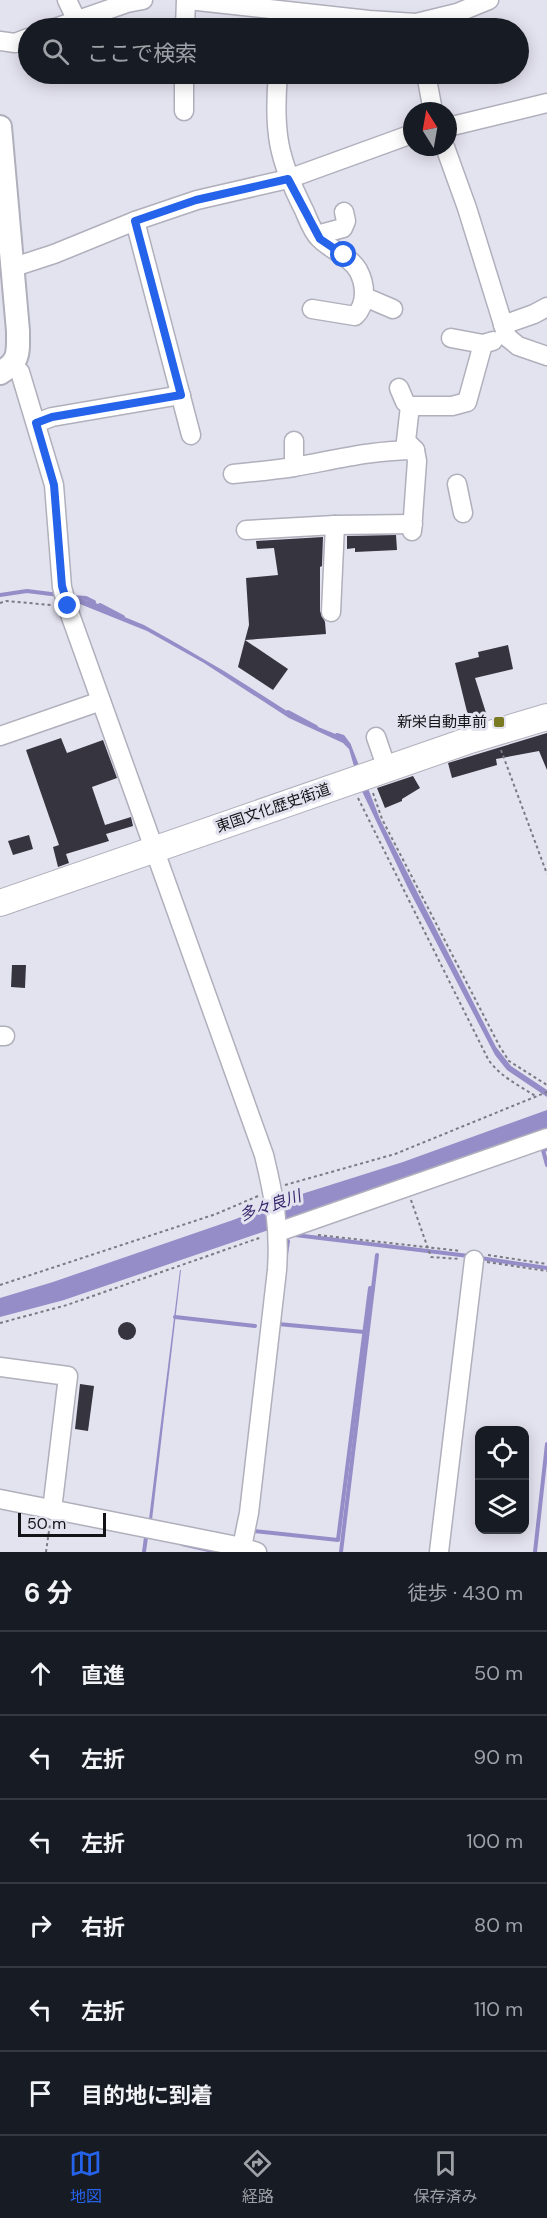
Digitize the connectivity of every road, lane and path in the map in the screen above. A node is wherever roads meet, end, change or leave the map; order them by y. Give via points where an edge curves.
1 (67, 0) edge
2 (143, 0) edge
3 (187, 0) edge
4 (489, 0) edge
5 (122, 2) edge
6 (76, 18) edge
7 (84, 18) edge
8 (186, 18) edge
9 (275, 18) edge
10 (442, 18) edge
11 (0, 41) edge
12 (18, 42) edge
13 (184, 84) edge
14 (277, 84) edge
15 (428, 84) edge
16 (431, 102) edge
17 (547, 103) edge
18 (184, 111) dead end
19 (457, 125) edge
20 (0, 127) edge
21 (403, 137) edge
22 (448, 156) edge
23 (2, 178) edge
24 (288, 179) junction
25 (344, 212) dead end
26 (135, 221) junction
27 (317, 235) junction
28 (7, 264) edge
29 (365, 297) junction
30 (547, 307) edge
31 (312, 309) dead end
32 (393, 309) dead end
33 (505, 331) junction
34 (450, 338) dead end
35 (483, 344) junction
36 (547, 356) edge
37 (7, 369) edge
38 (399, 388) dead end
39 (181, 395) junction
40 (410, 406) junction
41 (36, 423) junction
42 (191, 435) dead end
43 (294, 441) dead end
44 (415, 450) junction
45 (294, 467) junction
46 (233, 474) dead end
47 (457, 484) dead end
48 (401, 497) dead end
49 (463, 513) dead end
50 (334, 525) junction
51 (410, 526) junction
52 (246, 530) dead end
53 (0, 603) edge
54 (68, 606) junction
55 (331, 612) dead end
56 (101, 700) junction
57 (547, 717) edge
58 (495, 732) junction
59 (0, 735) edge
60 (376, 737) dead end
61 (364, 777) junction
62 (154, 849) junction
63 (547, 874) edge
64 (0, 903) edge
65 (547, 1085) edge
66 (547, 1092) edge
67 (547, 1138) edge
68 (407, 1186) junction
69 (299, 1225) junction
70 (278, 1230) junction
71 (428, 1247) junction
72 (474, 1260) junction
73 (547, 1271) edge
74 (0, 1323) edge
75 (0, 1366) edge
76 (0, 1499) edge
77 (52, 1510) junction
78 (250, 1550) edge
79 (46, 1552) edge
80 (438, 1552) edge

1 - 6 street
2 - 5 street
3 - 8 street
3 - 9 street
4 - 10 street
5 - 7 street
11 - 12 street
13 - 18 street
14 - 24 street via 275,112
15 - 16 street
17 - 19 street
20 - 23 main road
21 - 24 street
22 - 33 street
23 - 28 main road
24 - 26 street via 196,200
24 - 27 street
25 - 27 street via 343,228
26 - 28 street via 54,254
26 - 39 street
27 - 29 street via 357,270
28 - 37 main road via 18,349
29 - 31 street via 355,316
29 - 32 street
30 - 33 street
33 - 35 street
33 - 36 street via 518,345
34 - 35 street
35 - 40 street via 467,402
37 - 41 street via 20,372
38 - 40 street
39 - 41 street
39 - 42 street
40 - 44 street via 406,441
41 - 54 street via 54,485 62,586
43 - 45 street
44 - 45 street via 362,454
44 - 51 street
45 - 46 street
47 - 49 street
48 - 51 street
50 - 51 street
50 - 52 street
50 - 55 street
53 - 54 path
54 - 56 street
56 - 59 street
56 - 62 street
57 - 58 highway, 東国文化歴史街道
58 - 61 highway, 東国文化歴史街道
58 - 63 path
60 - 61 street
61 - 62 highway, 東国文化歴史街道
61 - 65 path via 500,1047 509,1061
61 - 66 path via 488,1059 508,1078 538,1096
62 - 64 highway, 東国文化歴史街道
62 - 70 street via 264,1155
67 - 68 street
68 - 69 street
68 - 71 path
69 - 70 street
69 - 71 path via 303,1233
70 - 74 path via 67,1305
70 - 78 street via 249,1513
71 - 72 path via 431,1257
72 - 73 path
72 - 80 street
75 - 77 street via 68,1376
76 - 77 street
77 - 78 street
77 - 79 path

